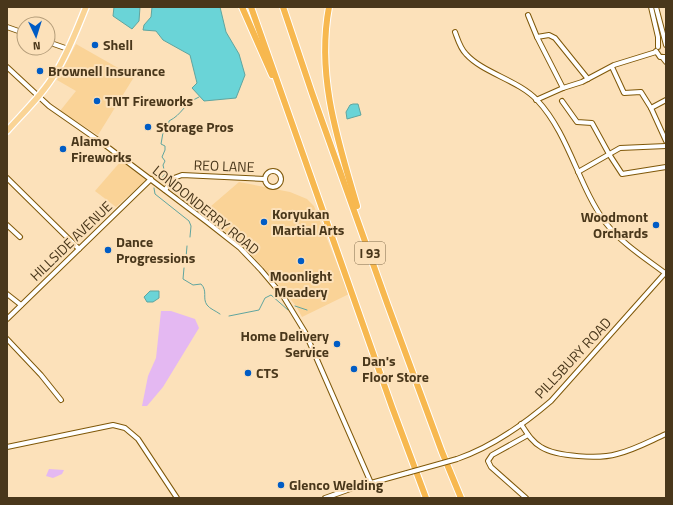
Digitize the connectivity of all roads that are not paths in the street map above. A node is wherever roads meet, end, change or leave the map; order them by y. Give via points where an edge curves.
1 (86, 7) edge
2 (242, 7) edge
3 (251, 7) edge
4 (283, 7) edge
5 (329, 7) edge
6 (651, 7) edge
7 (656, 7) edge
8 (528, 15) dead end
9 (456, 32) dead end
10 (536, 37) junction
11 (56, 45) edge
12 (666, 45) edge
13 (658, 47) junction
14 (68, 49) junction
15 (656, 52) junction
16 (664, 57) edge
17 (666, 62) edge
18 (7, 67) edge
19 (612, 67) junction
20 (588, 79) junction
21 (563, 88) junction
22 (38, 97) junction
23 (536, 100) junction
24 (666, 100) edge
25 (562, 101) dead end
26 (651, 108) junction
27 (288, 111) junction
28 (7, 131) edge
29 (666, 141) edge
30 (666, 146) edge
31 (609, 154) junction
32 (666, 167) edge
33 (578, 172) junction
34 (7, 178) edge
35 (151, 179) junction
36 (265, 179) junction
37 (165, 190) junction
38 (7, 225) edge
39 (20, 237) dead end
40 (368, 248) junction
41 (79, 249) junction
42 (666, 273) edge
43 (7, 294) edge
44 (21, 305) junction
45 (7, 320) edge
46 (7, 339) edge
47 (61, 400) dead end
48 (521, 424) junction
49 (666, 434) edge
50 (528, 435) junction
51 (7, 448) edge
52 (371, 483) junction
53 (335, 496) edge
54 (177, 498) edge
55 (325, 498) edge
56 (426, 498) edge
57 (461, 498) edge
58 (526, 498) edge

1 - 14 main road
2 - 27 highway
3 - 27 highway, I 93
4 - 40 highway, I 93
5 - 40 highway via 325,39 328,98
6 - 13 street
7 - 12 street
8 - 10 street
9 - 23 street via 460,46 469,57 514,83
10 - 20 street via 549,35 555,38
10 - 21 street
11 - 14 street
12 - 13 street
13 - 15 street
14 - 22 main road via 56,72
15 - 16 street
15 - 19 street
16 - 17 street
18 - 22 street, LONDONDERRY ROAD
19 - 20 street
19 - 26 street via 624,92 641,92
20 - 21 street
21 - 23 street
22 - 28 main road
22 - 35 street, LONDONDERRY ROAD
23 - 33 street via 550,118
24 - 26 street
25 - 31 street via 577,122 592,123
26 - 29 street
27 - 56 highway, I 93
30 - 31 street via 620,148
31 - 32 street via 622,174
31 - 33 street
33 - 42 street via 605,221 615,233
34 - 41 street
35 - 37 street, LONDONDERRY ROAD
35 - 41 street, HILLSIDE AVENUE
36 - 36 street, REO LANE via 267,184 274,187 282,178 274,170 269,172
36 - 37 street, REO LANE via 182,175 174,178
37 - 52 street, LONDONDERRY ROAD via 240,248 282,296 314,350
38 - 39 street
40 - 57 highway, I 93
41 - 44 street, HILLSIDE AVENUE
42 - 48 street, PILLSBURY ROAD via 566,386
43 - 44 street
44 - 45 street, HILLSIDE AVENUE
46 - 47 street
48 - 50 street
48 - 52 street, PILLSBURY ROAD, bridge via 485,448 457,459
49 - 50 street via 618,454 602,457 549,451
50 - 58 street via 492,454 488,461 491,467
51 - 54 street via 102,426 122,426 138,439
52 - 53 street, PILLSBURY ROAD
53 - 55 street, PILLSBURY ROAD

